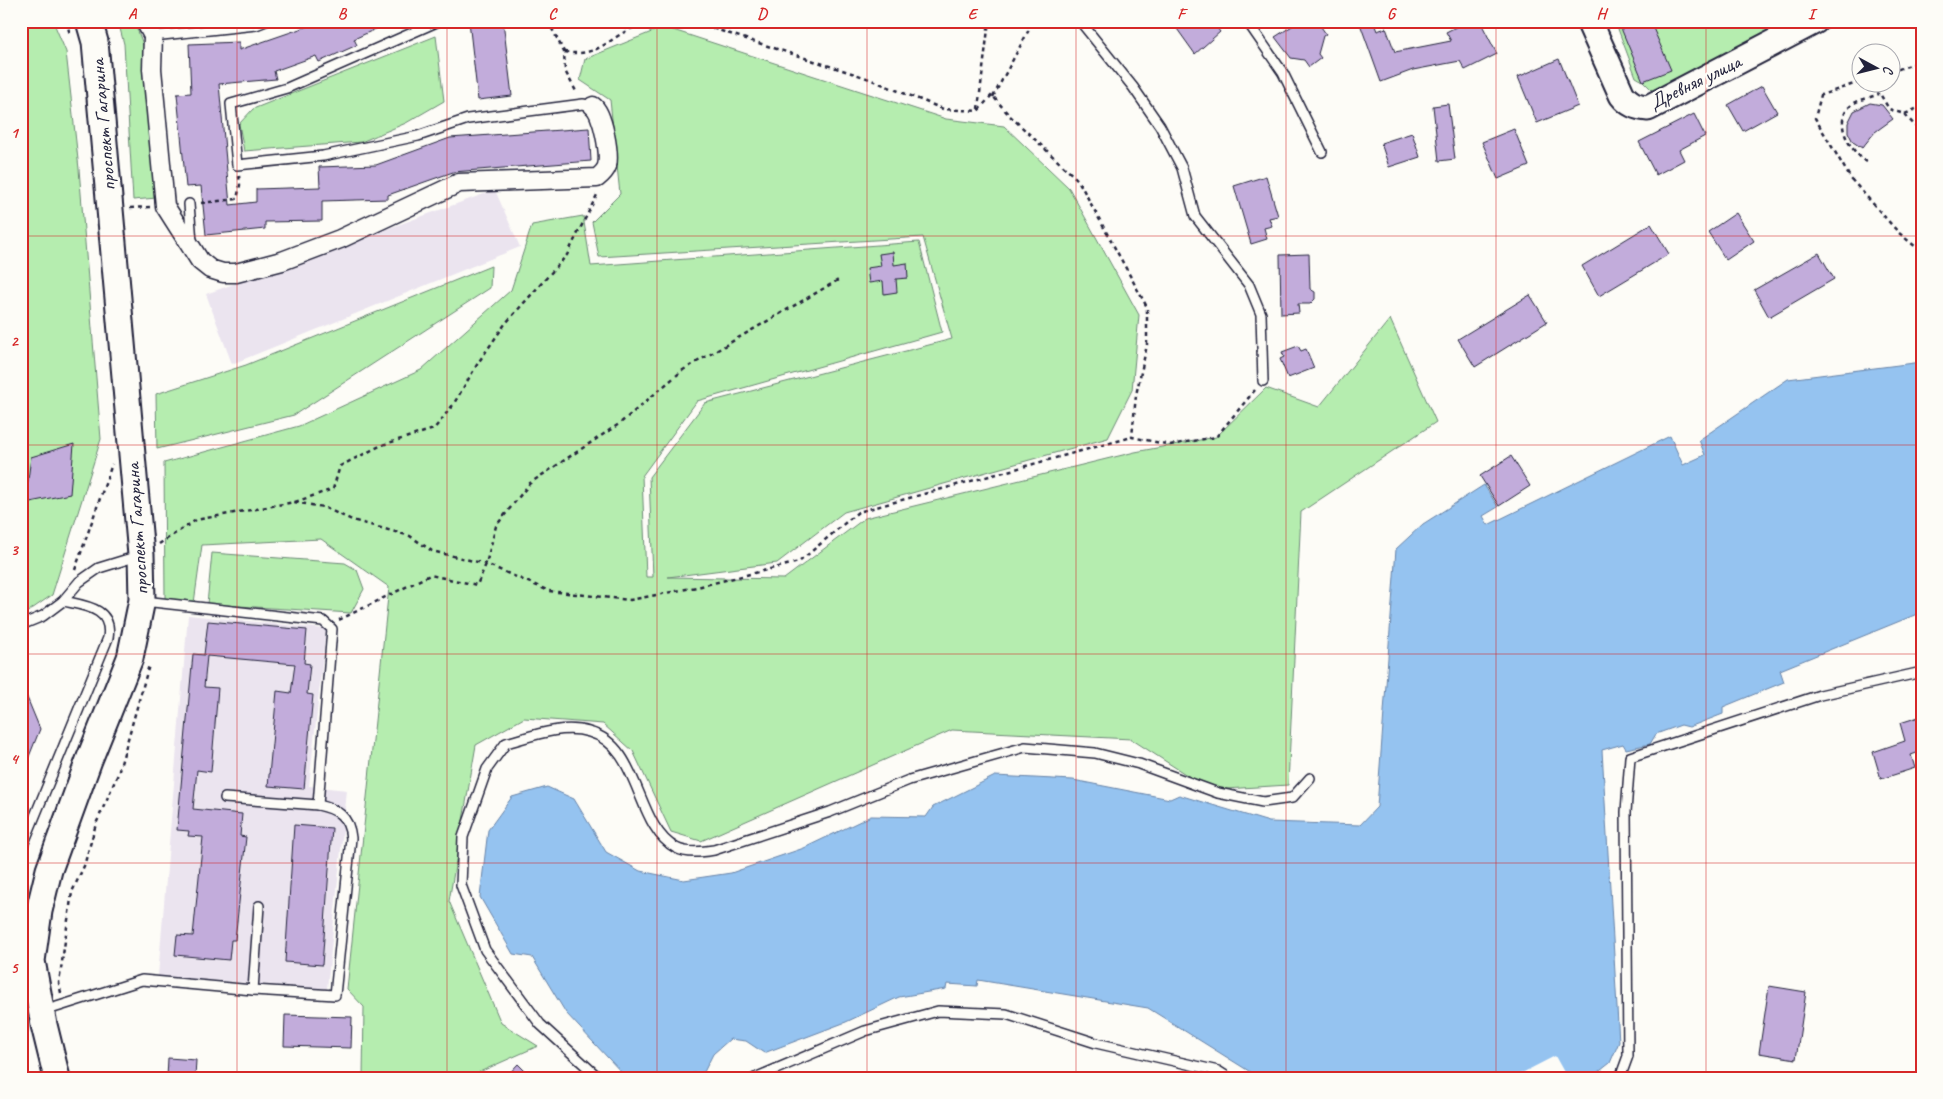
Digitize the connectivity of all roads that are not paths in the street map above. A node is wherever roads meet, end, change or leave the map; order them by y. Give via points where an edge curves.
1 (89, 21) edge
2 (266, 21) edge
3 (439, 21) edge
4 (1080, 21) edge
5 (1248, 21) edge
6 (1589, 21) edge
7 (1815, 21) edge
8 (149, 29) edge
9 (588, 105) joint
10 (1322, 152) dead end
11 (189, 204) road end
12 (193, 250) junction
13 (1263, 382) road end
14 (141, 555) junction
15 (142, 600) junction
16 (63, 601) junction
17 (21, 625) edge
18 (1922, 672) edge
19 (1310, 778) dead end
20 (225, 798) dead end
21 (318, 805) junction
22 (21, 850) edge
23 (259, 906) dead end
24 (253, 990) junction
25 (41, 1012) junction
26 (57, 1078) edge
27 (599, 1078) edge
28 (755, 1078) edge
29 (1229, 1078) edge
30 (1620, 1078) edge

1 - 14 main road, проспект Гагарина via 95,42
2 - 8 lane via 256,26
3 - 9 lane via 293,86 231,104 238,165 323,156 418,136 468,119
4 - 13 lane via 1160,126 1182,168 1195,216 1249,285 1261,314
5 - 10 lane via 1283,72
6 - 7 main road, Древняя улица via 1622,95 1628,103 1648,108
8 - 12 street via 165,206
9 - 12 street via 602,118 607,164 604,172 596,178 460,183 340,239 282,261 236,273 210,269
11 - 12 lane
14 - 15 main road, проспект Гагарина
14 - 16 lane via 99,568 79,582
15 - 21 lane via 323,621 330,625 333,636
15 - 25 main road, проспект Гагарина via 130,658 49,870 32,961
16 - 17 lane via 42,616
16 - 22 lane via 97,609 108,622 108,638
18 - 30 lane via 1820,695 1630,757 1626,812 1628,1056
19 - 27 lane via 1292,798 1263,802 1218,793 1139,764 1095,753 1025,747 910,780 830,812 714,850 697,852 677,849 660,836 623,759 608,743 590,732 565,729 506,742 487,769 463,837 461,885 485,950 540,1024
20 - 21 lane
21 - 24 lane via 340,813 346,820 351,838 335,995
23 - 24 lane
24 - 25 lane via 142,980
25 - 26 main road, проспект Гагарина
28 - 29 lane via 865,1031 938,1011 1006,1014 1096,1042 1218,1070

